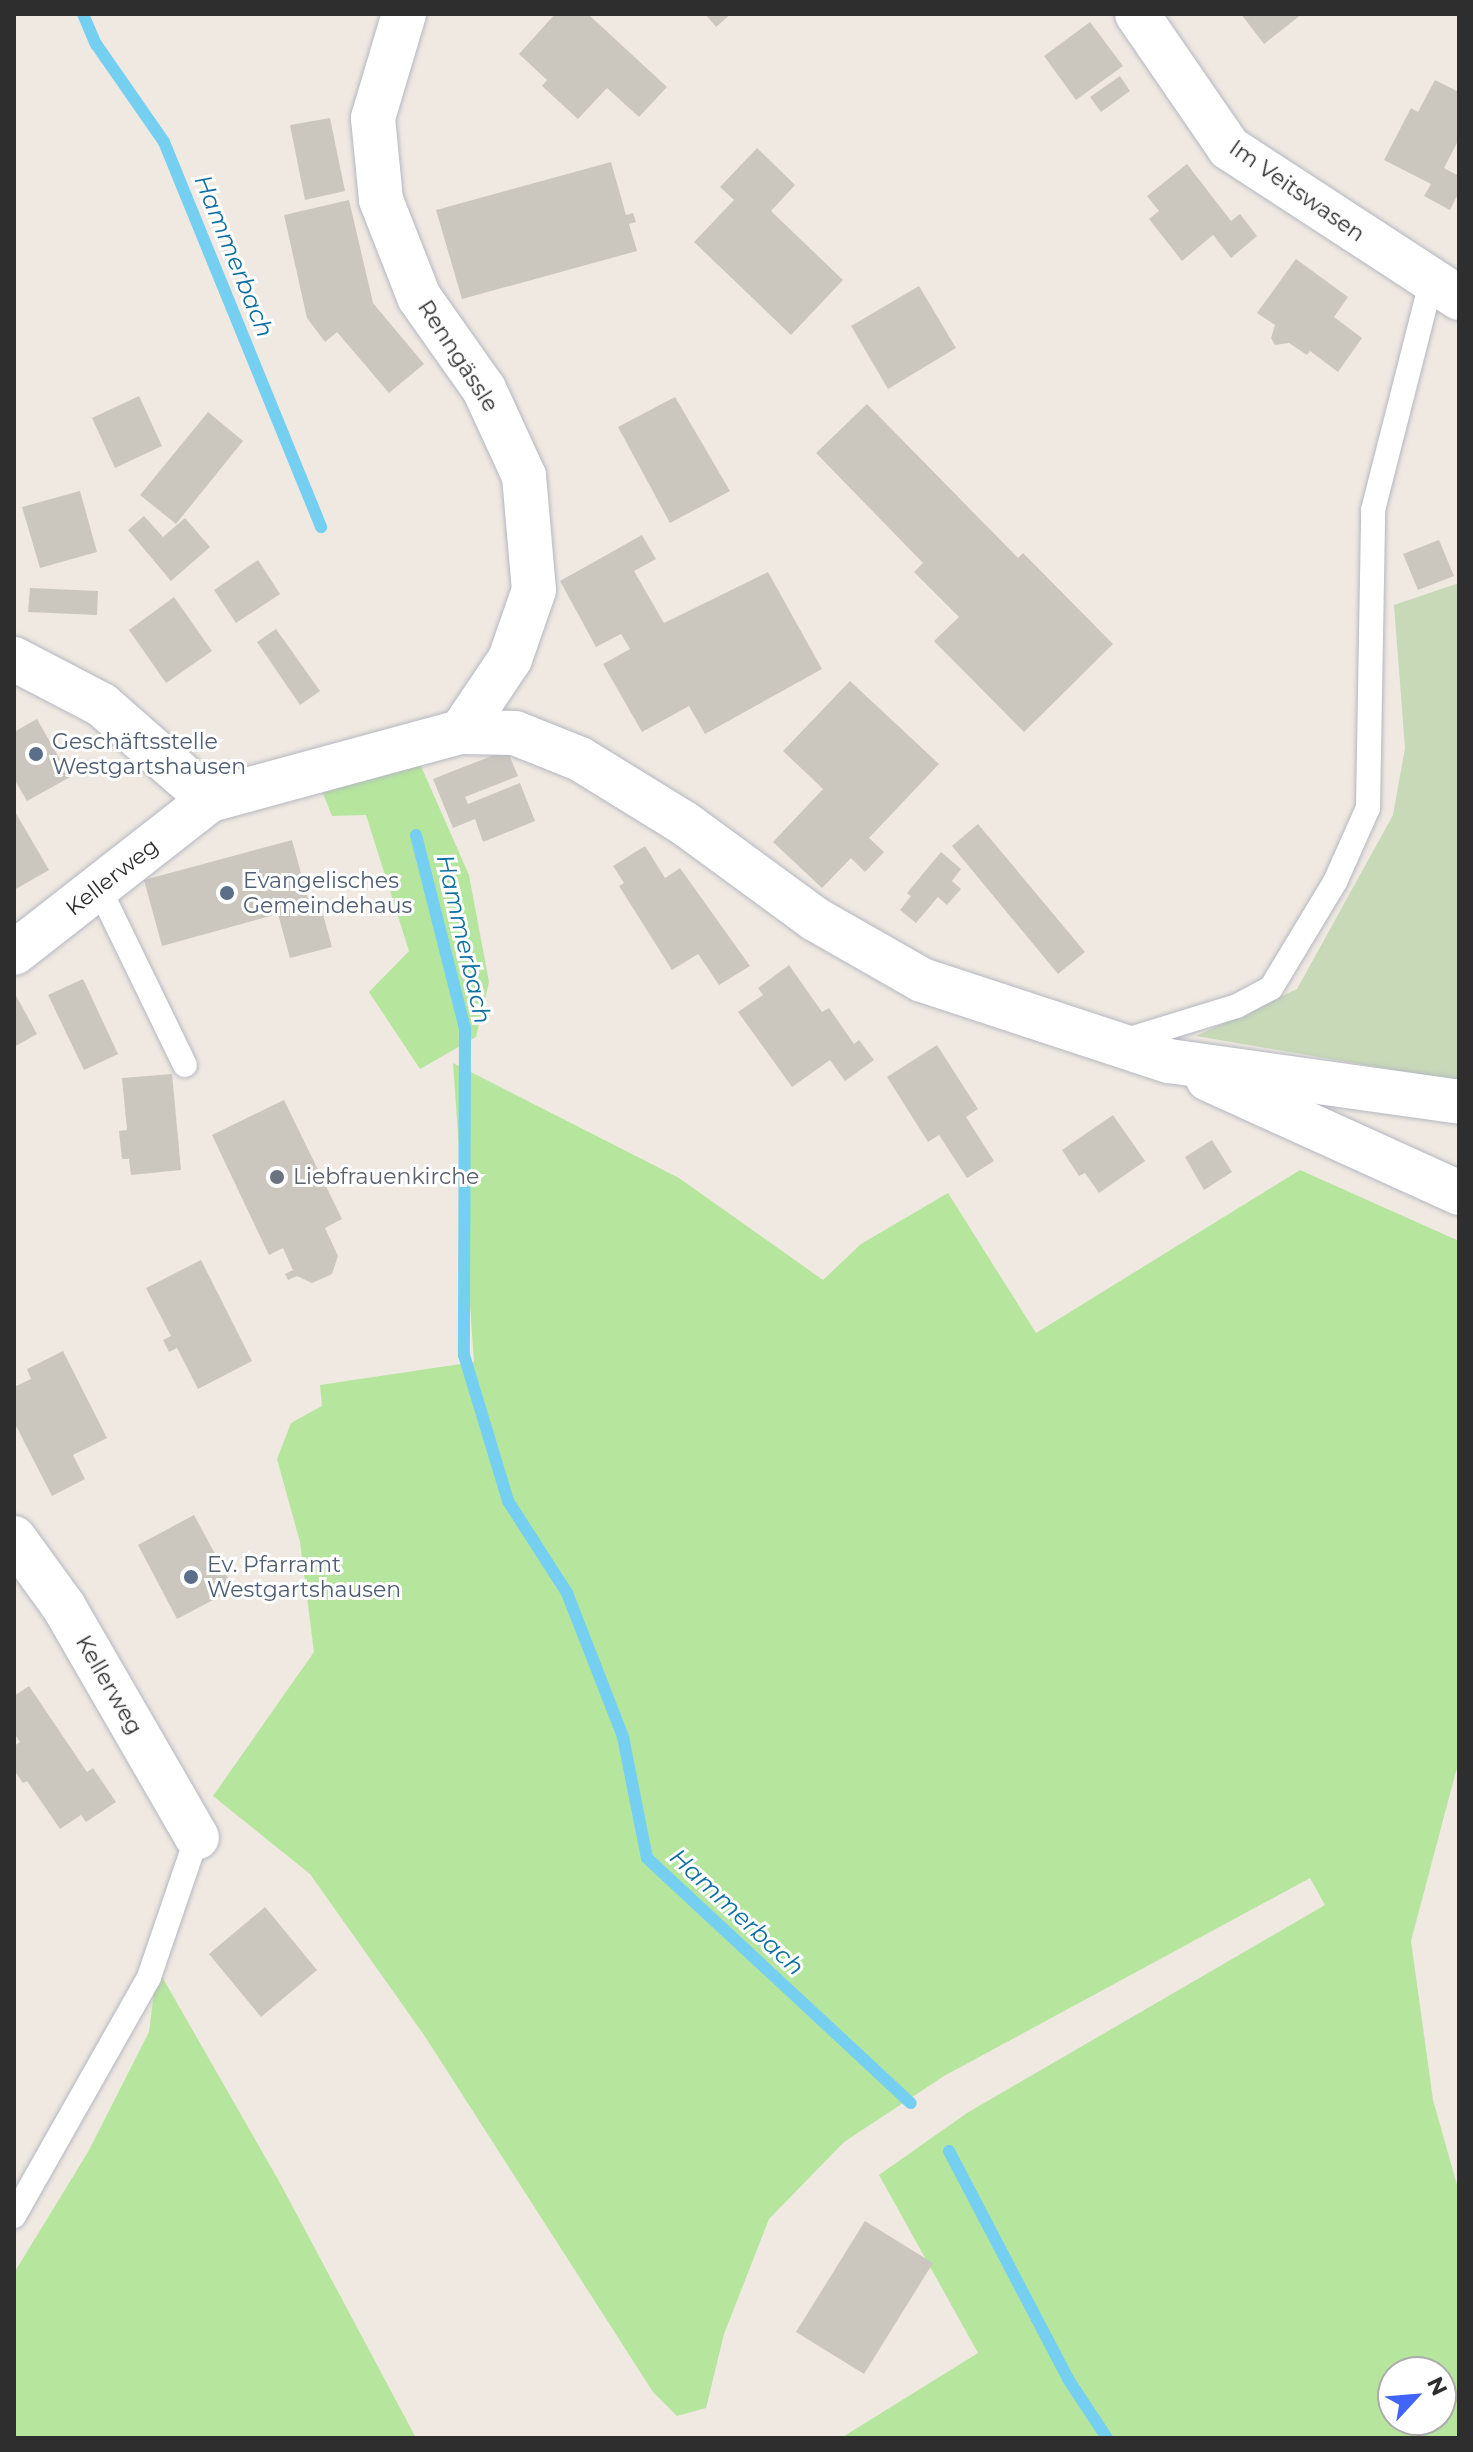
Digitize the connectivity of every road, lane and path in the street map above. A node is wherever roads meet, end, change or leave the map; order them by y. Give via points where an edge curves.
1 (404, 14) edge
2 (1137, 14) edge
3 (1445, 291) edge
4 (14, 659) edge
5 (461, 732) junction
6 (210, 800) junction
7 (98, 886) junction
8 (14, 953) edge
9 (1110, 1045) junction
10 (1169, 1061) junction
11 (185, 1065) dead end
12 (1459, 1102) edge
13 (1459, 1193) edge
14 (14, 1538) edge
15 (197, 1837) joint
16 (14, 2216) edge

1 - 5 street, Renngässle via 373,118 381,200 419,297 484,389 524,476 534,590 510,659
2 - 3 street, Im Veitswasen via 1229,148
3 - 9 lane via 1373,510 1368,808 1335,882 1271,988 1237,1006
4 - 6 street via 102,705
5 - 6 street
5 - 9 street via 515,733 580,759 684,823 815,919 922,980
6 - 7 street, Kellerweg
7 - 8 street, Kellerweg
7 - 11 lane
9 - 10 street
10 - 12 street
10 - 13 street
14 - 15 street, Kellerweg via 64,1607
15 - 16 lane via 149,1977

